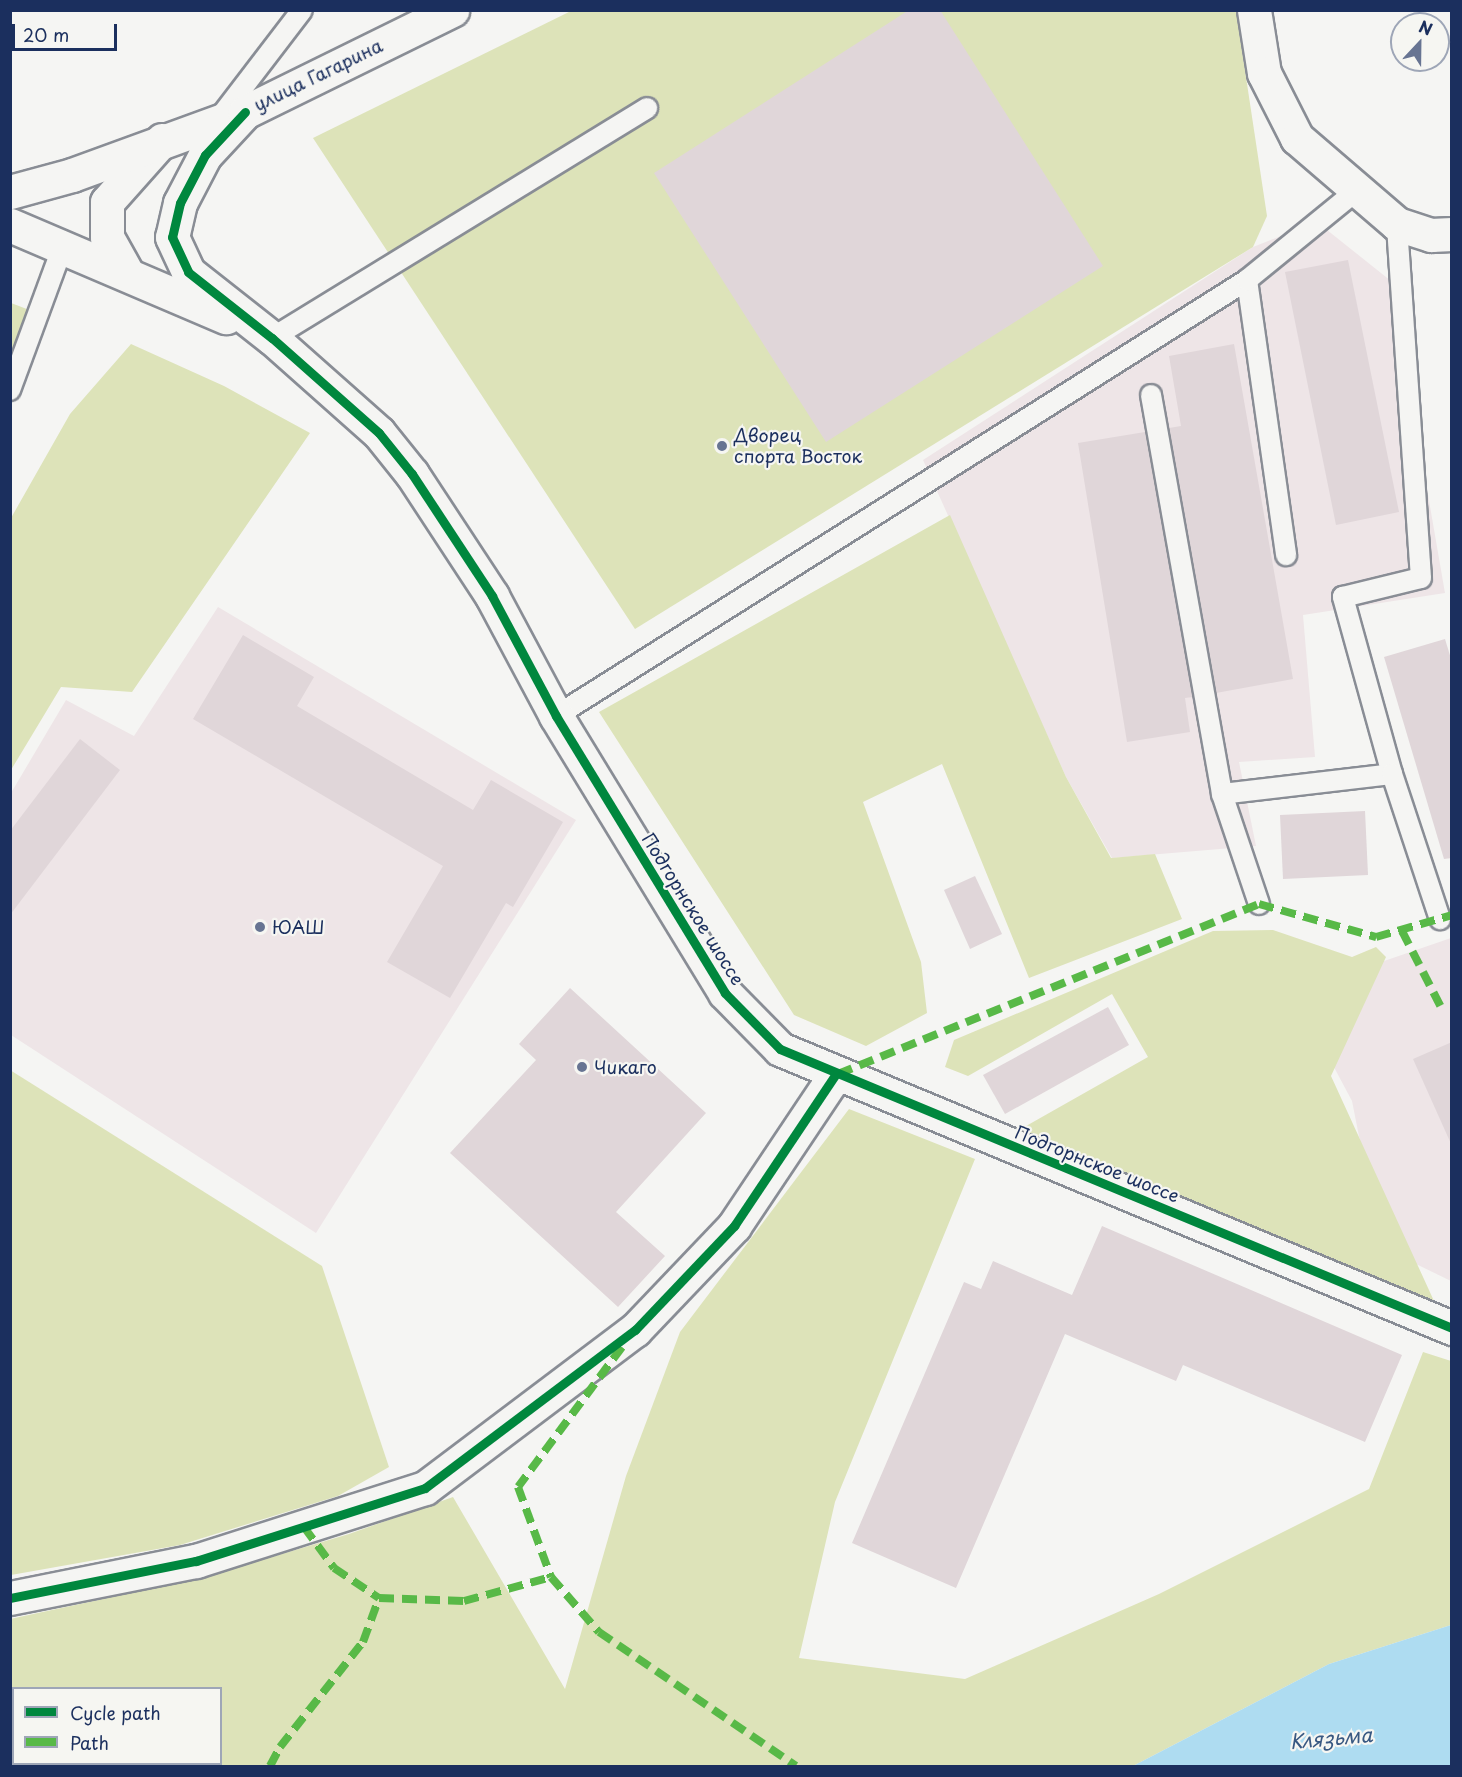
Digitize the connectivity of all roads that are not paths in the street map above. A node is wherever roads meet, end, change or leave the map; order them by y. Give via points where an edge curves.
1 (302, 10) edge
2 (452, 10) edge
3 (1254, 10) edge
4 (647, 108) dead end
5 (231, 117) junction
6 (162, 140) junction
7 (10, 192) edge
8 (1355, 192) junction
9 (1396, 224) junction
10 (10, 225) edge
11 (1452, 234) edge
12 (63, 246) junction
13 (128, 273) junction
14 (1247, 280) junction
15 (272, 338) junction
16 (10, 390) edge
17 (1152, 395) dead end
18 (1286, 555) dead end
19 (556, 716) junction
20 (1392, 774) junction
21 (1222, 794) junction
22 (1259, 904) dead end
23 (1440, 919) dead end
24 (835, 1075) junction
25 (1452, 1328) edge
26 (10, 1598) edge

1 - 5 lane
2 - 5 street, улица Гагарина
3 - 8 street via 1264,73 1297,138
4 - 15 lane
5 - 6 street, улица Гагарина
5 - 15 street via 180,202 172,237 188,272
6 - 7 street, улица Гагарина via 72,175
6 - 13 street via 120,182 108,202 107,237
8 - 9 street
8 - 14 lane
9 - 11 street via 1431,235
9 - 20 lane via 1421,578 1343,597
10 - 12 street
12 - 13 street
12 - 16 lane
13 - 15 street
14 - 18 lane
14 - 19 lane
15 - 19 street, Подгорнское шоссе via 379,433 412,474 492,596
17 - 21 lane
19 - 24 street, Подгорнское шоссе via 725,993 780,1049
20 - 21 lane
20 - 23 lane
21 - 22 lane
24 - 25 street, Подгорнское шоссе
24 - 26 street via 734,1226 634,1330 425,1488 196,1561

